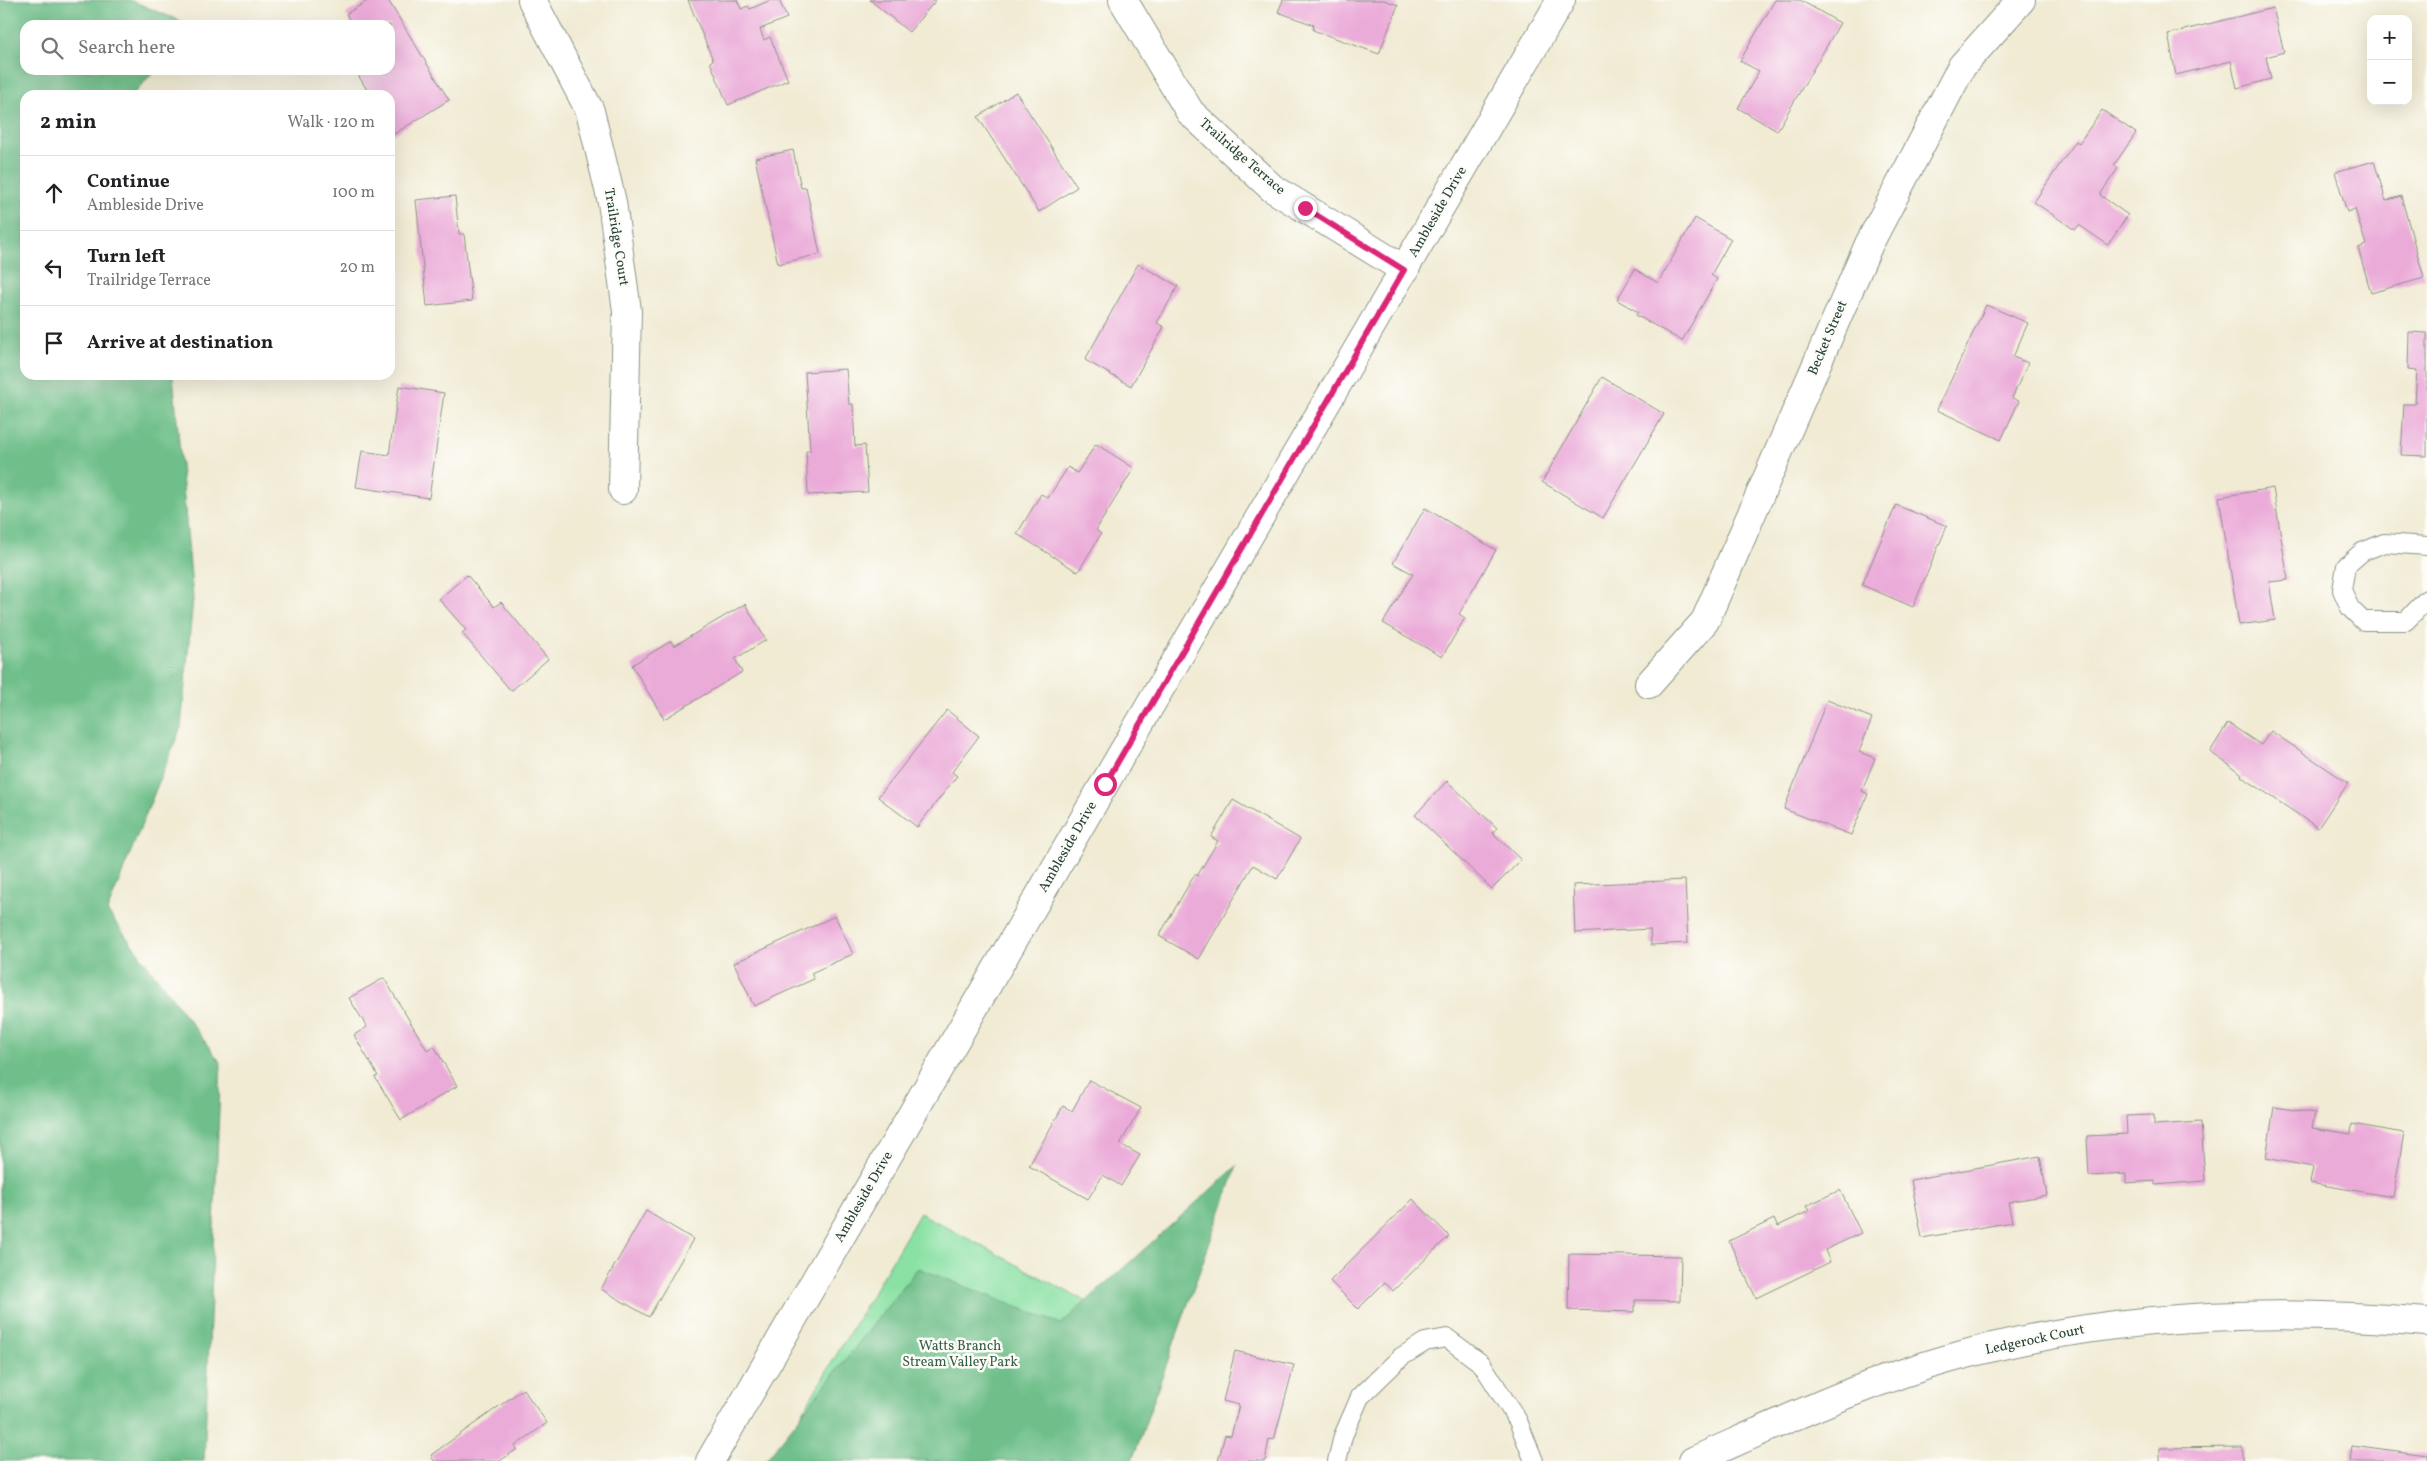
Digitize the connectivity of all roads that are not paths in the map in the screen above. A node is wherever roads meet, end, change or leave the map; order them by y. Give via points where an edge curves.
1 (532, 0) edge
2 (1123, 0) edge
3 (1561, 0) edge
4 (2022, 0) edge
5 (1404, 270) junction
6 (623, 490) dead end
7 (2427, 546) edge
8 (2427, 599) edge
9 (1649, 684) dead end
10 (2427, 1322) edge
11 (710, 1461) edge
12 (1337, 1461) edge
13 (1534, 1461) edge
14 (1693, 1461) edge

1 - 6 street, Trailridge Court via 590,111 612,202 627,311
2 - 5 street, Trailridge Terrace via 1190,112 1272,188
3 - 5 street, Ambleside Drive
4 - 9 street, Becket Street via 1962,66 1869,244 1705,621
5 - 11 street, Ambleside Drive
7 - 8 lane via 2384,543 2362,552 2346,566 2342,590 2350,608 2363,621 2406,621
10 - 14 street, Ledgerock Court via 2350,1315 2209,1317 2072,1330 1945,1360 1826,1402
12 - 13 lane via 1343,1436 1360,1397 1401,1357 1426,1342 1447,1338 1482,1364 1518,1421

